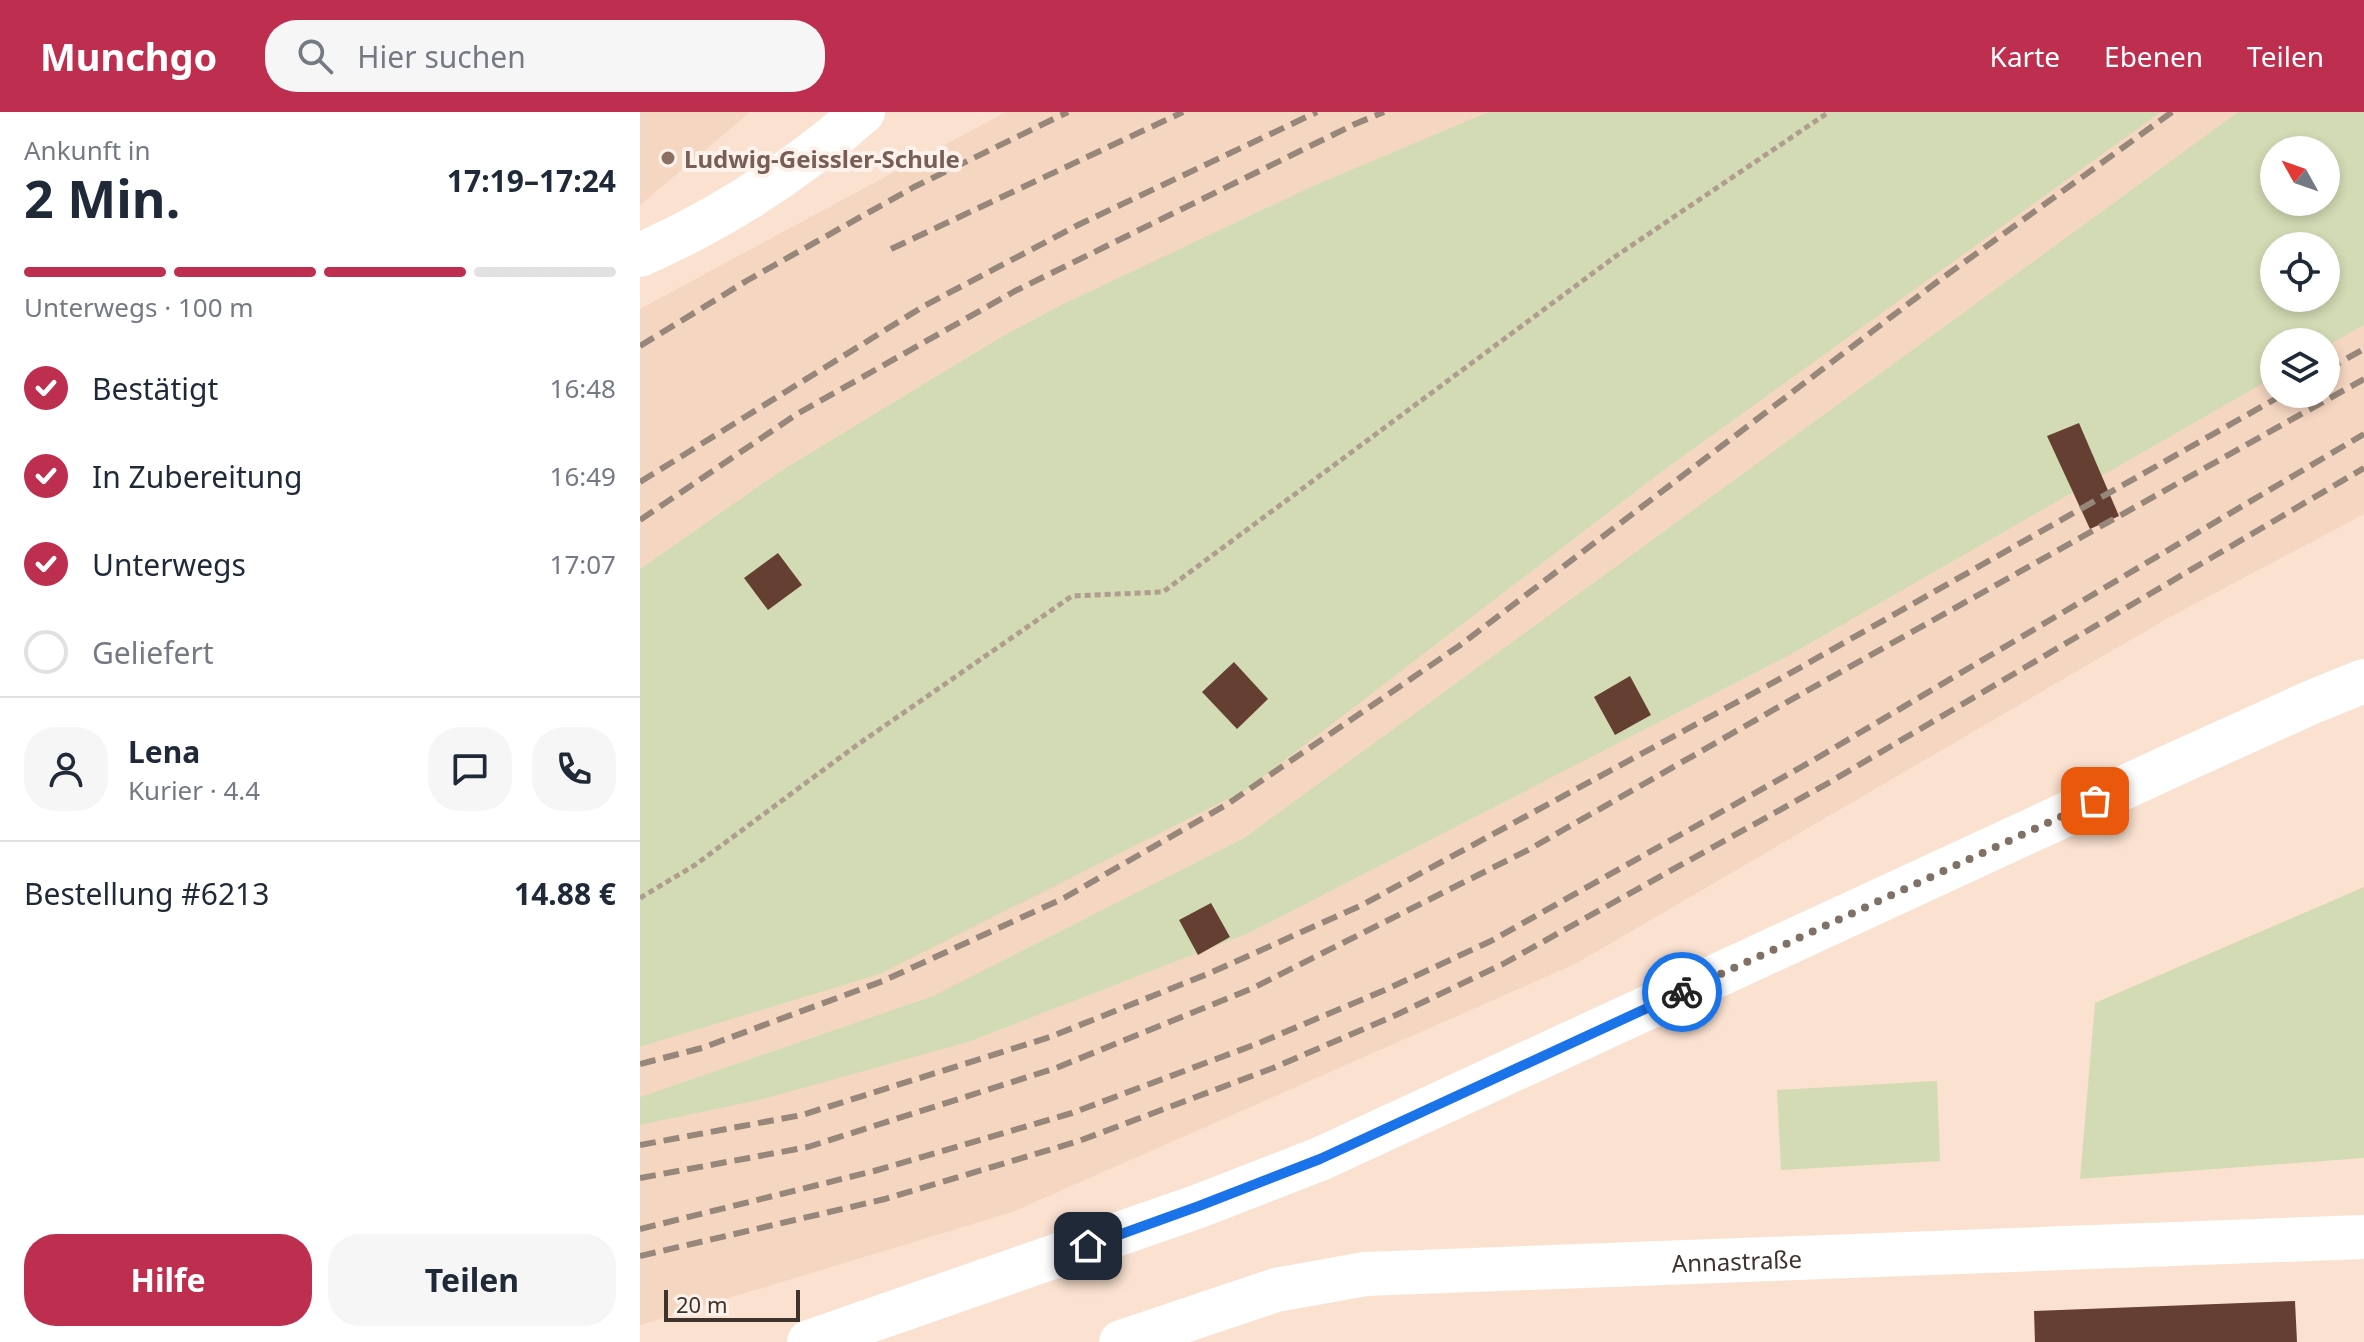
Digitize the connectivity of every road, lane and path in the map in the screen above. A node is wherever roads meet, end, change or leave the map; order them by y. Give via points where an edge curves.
1 (863, 112) edge
2 (1829, 112) edge
3 (640, 255) edge
4 (2364, 681) edge
5 (640, 898) edge
6 (2364, 1237) edge
7 (809, 1342) edge
8 (1121, 1342) edge

1 - 3 main road via 785,174
2 - 5 path via 1616,256 1163,592 1072,596 695,865
4 - 7 main road via 1320,1159
6 - 8 main road, Annastraße via 1365,1274 1276,1290

